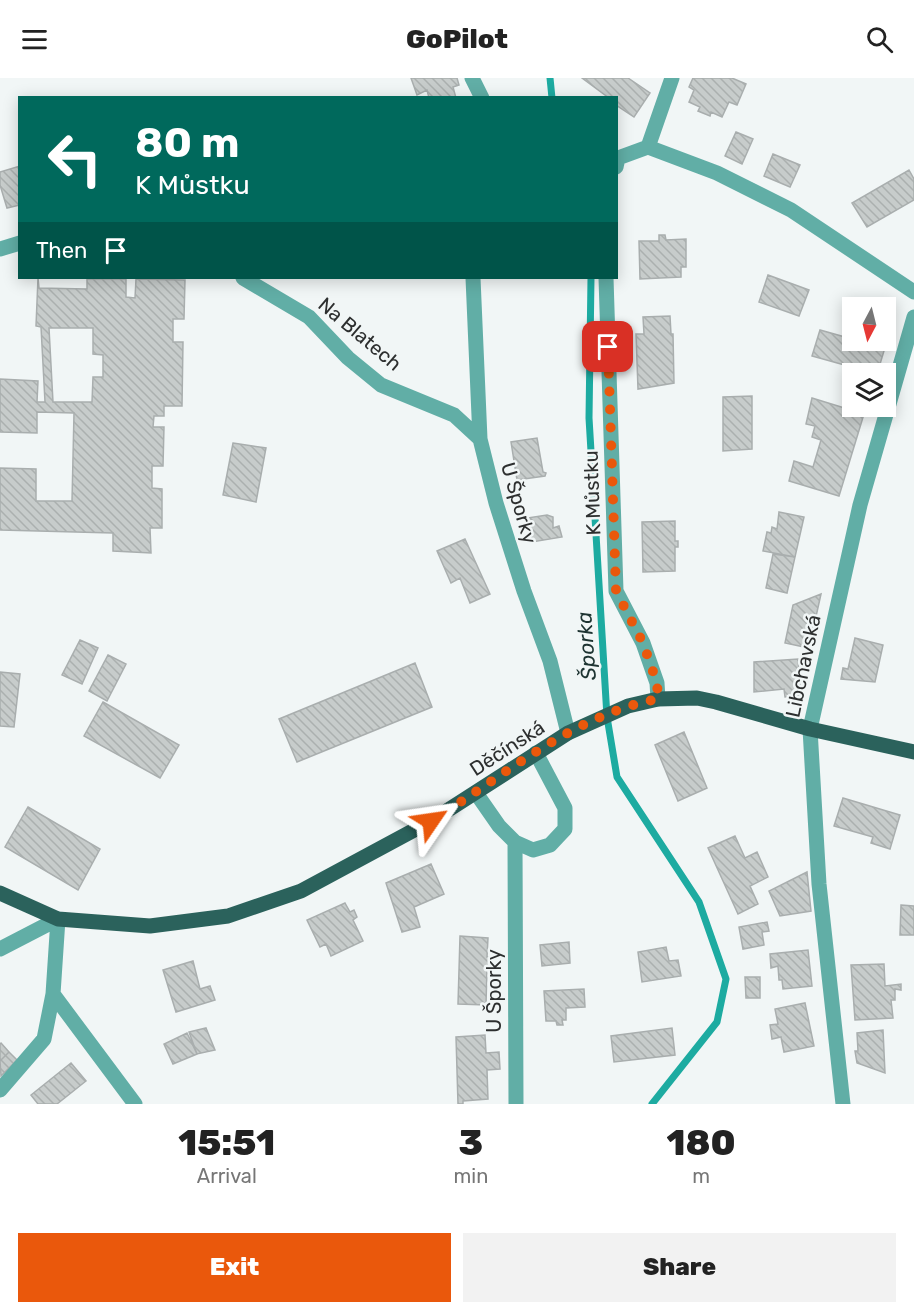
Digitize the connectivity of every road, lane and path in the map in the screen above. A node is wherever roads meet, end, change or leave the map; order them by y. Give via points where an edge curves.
1 (472, 78) edge
2 (672, 78) edge
3 (481, 96) edge
4 (648, 147) junction
5 (618, 161) edge
6 (18, 244) edge
7 (0, 249) edge
8 (245, 279) edge
9 (473, 279) edge
10 (606, 279) edge
11 (914, 292) edge
12 (914, 318) edge
13 (480, 439) junction
14 (658, 699) junction
15 (810, 729) junction
16 (568, 733) junction
17 (914, 752) edge
18 (536, 753) junction
19 (476, 794) junction
20 (515, 842) junction
21 (0, 892) edge
22 (58, 919) junction
23 (0, 949) edge
24 (53, 994) junction
25 (0, 1090) edge
26 (135, 1104) edge
27 (516, 1104) edge
28 (843, 1104) edge

1 - 3 street
2 - 4 street
4 - 5 street
4 - 11 street via 717,173 790,210
6 - 7 street
8 - 13 street, Na Blatech via 309,317 348,358 381,385 454,415
9 - 13 street, U Šporky
10 - 14 street, K Můstku via 616,591 643,643 657,683
12 - 15 street, Libchavská via 860,505
13 - 16 street, U Šporky via 524,591 550,661
14 - 15 main road, Děčínská via 697,698
14 - 16 main road, Děčínská via 628,706
15 - 17 main road, Děčínská
15 - 28 street, Libchavská via 819,884
16 - 18 main road, Děčínská
18 - 19 main road, Děčínská
18 - 20 street via 565,808 565,829 550,846 532,850
19 - 20 street
19 - 22 main road, Děčínská via 301,891 228,916 150,926
20 - 27 street, U Šporky
21 - 22 main road, Děčínská
22 - 23 street
22 - 24 street
24 - 25 street via 44,1039
24 - 26 street

